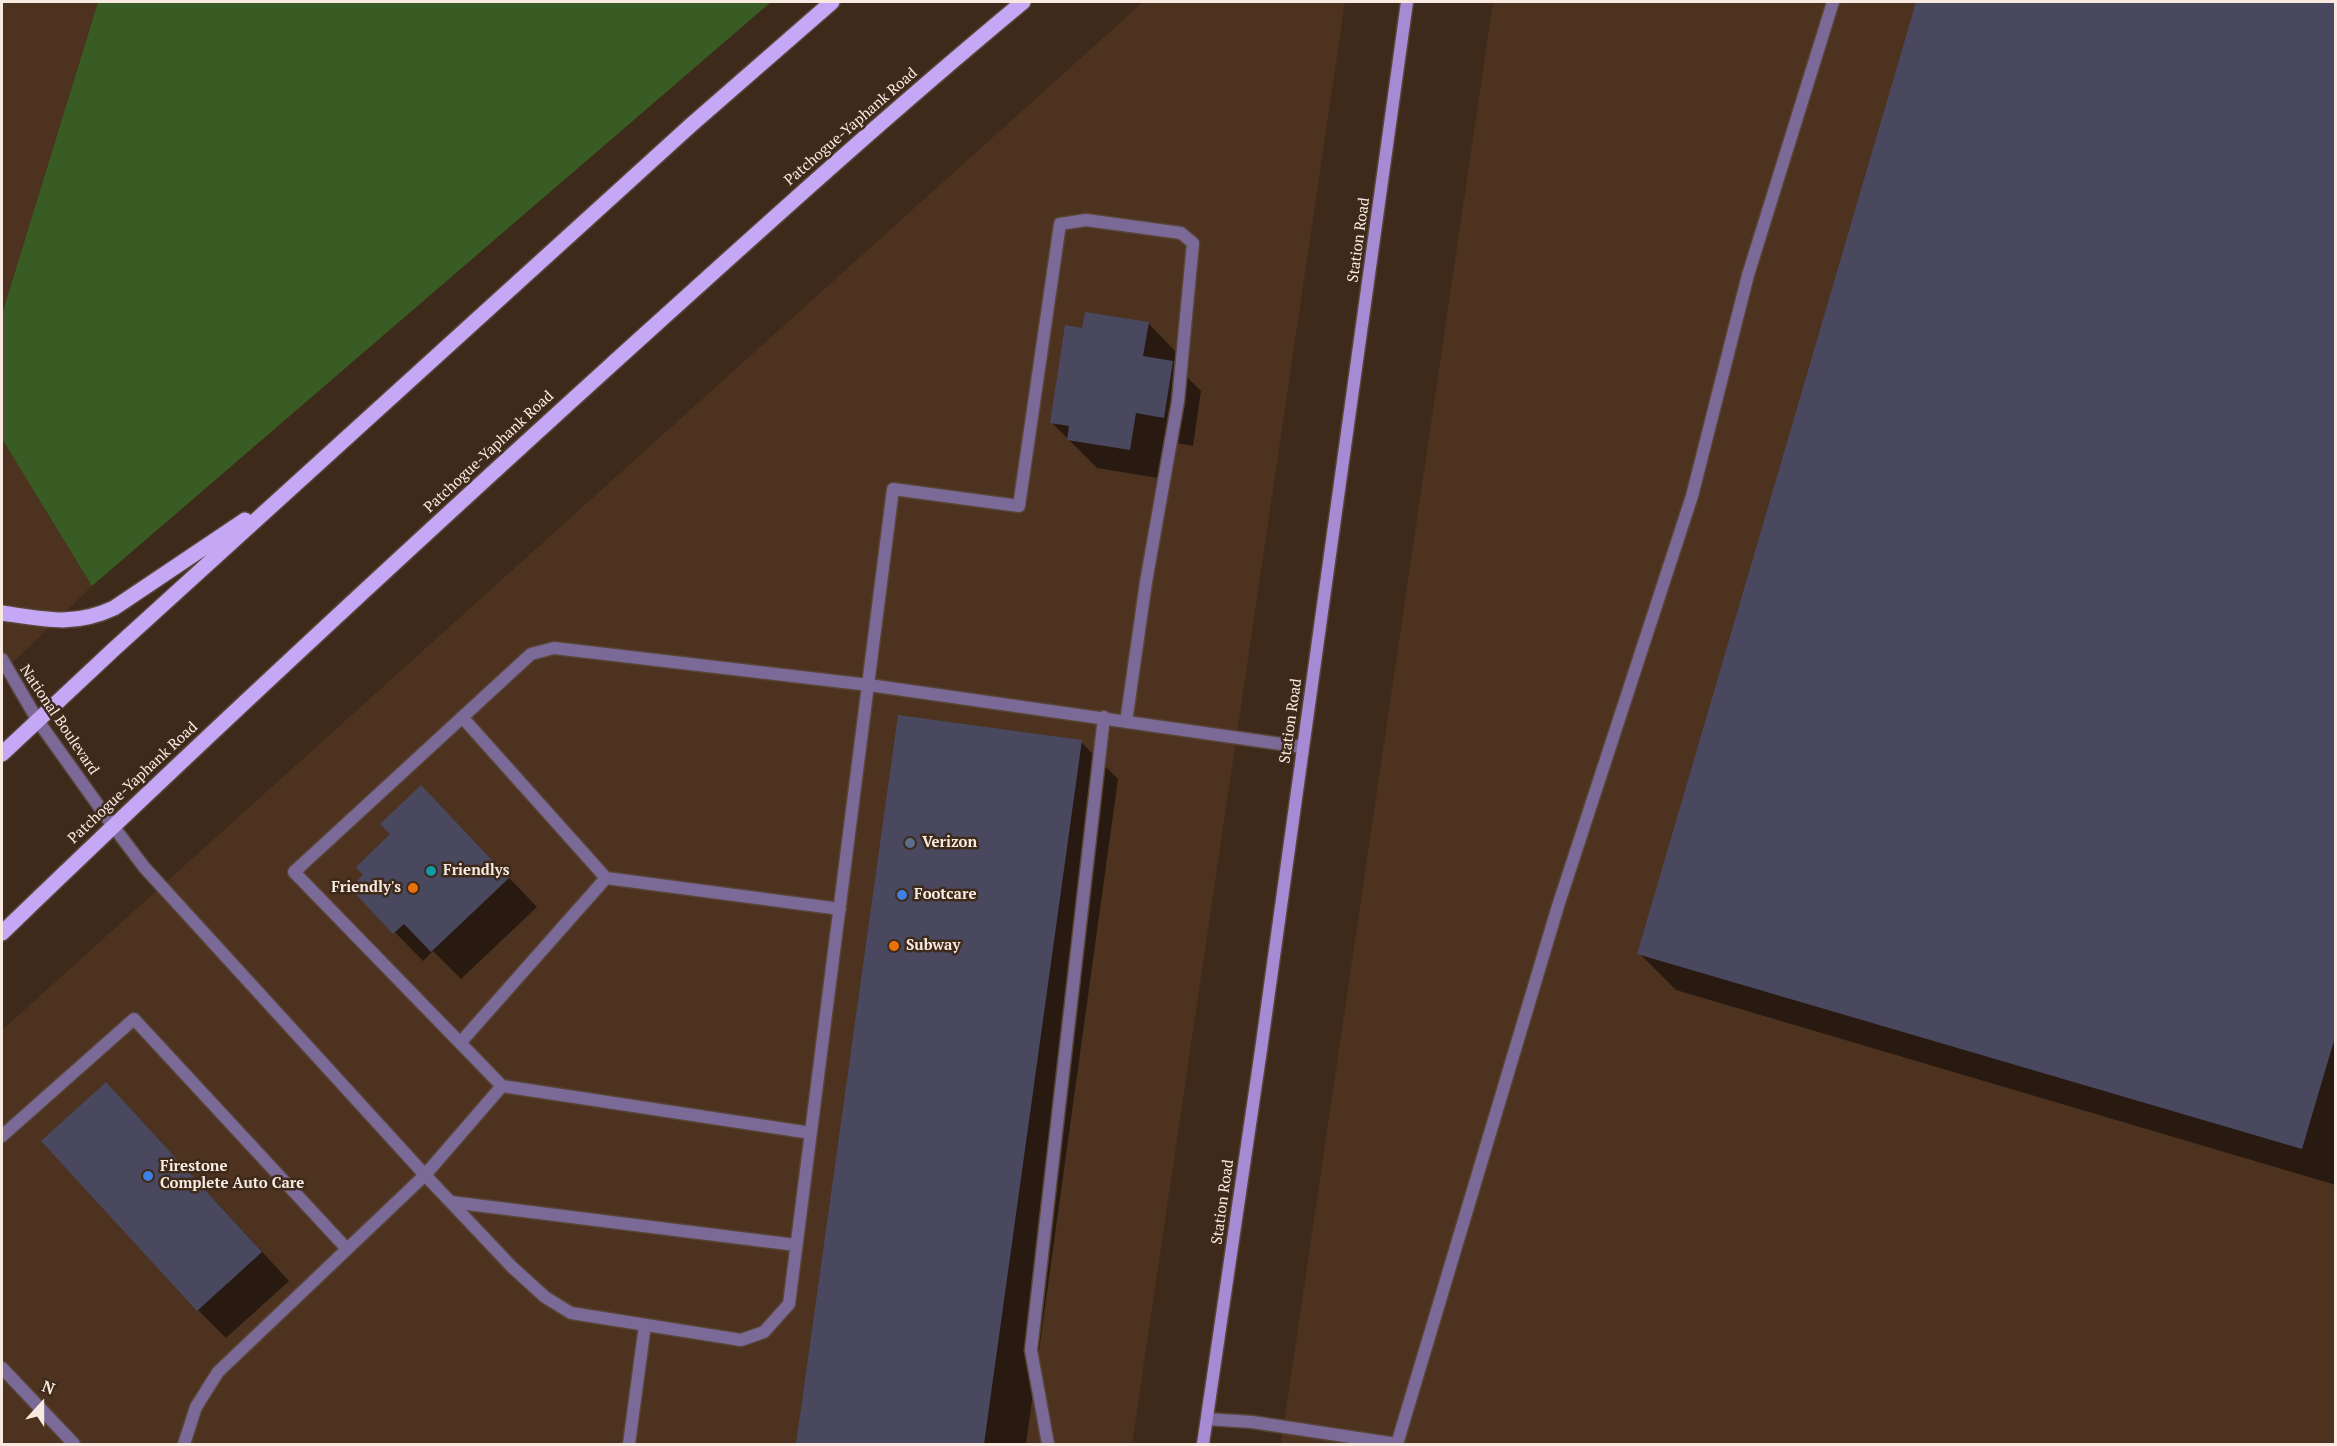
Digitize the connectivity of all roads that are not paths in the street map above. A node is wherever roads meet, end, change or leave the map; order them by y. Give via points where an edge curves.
1 (832, 2) edge
2 (1407, 2) edge
3 (1833, 2) edge
4 (1017, 6) edge
5 (287, 491) junction
6 (2, 613) edge
7 (2, 659) edge
8 (870, 685) junction
9 (462, 717) junction
10 (1104, 717) junction
11 (39, 721) junction
12 (1126, 722) junction
13 (1302, 747) junction
14 (2, 754) edge
15 (113, 826) junction
16 (606, 878) junction
17 (840, 909) junction
18 (2, 933) edge
19 (460, 1043) junction
20 (502, 1086) junction
21 (811, 1133) junction
22 (2, 1136) edge
23 (425, 1175) junction
24 (451, 1202) junction
25 (796, 1245) junction
26 (347, 1249) junction
27 (645, 1325) junction
28 (2, 1368) edge
29 (1207, 1419) junction
30 (74, 1444) edge
31 (184, 1444) edge
32 (629, 1444) edge
33 (1048, 1444) edge
34 (1203, 1444) edge
35 (1397, 1444) edge

1 - 5 main road via 682,132
2 - 13 main road, Station Road
3 - 35 street via 1748,275 1692,496 1558,906
4 - 15 main road, Patchogue-Yaphank Road via 575,398
5 - 6 main road via 95,617 72,621
5 - 11 main road
7 - 11 street, National Boulevard
8 - 9 street via 554,648 531,654
8 - 10 street
8 - 12 street, National Boulevard via 893,489 1019,506 1060,224 1086,220 1181,234 1193,243 1178,400
8 - 17 street, National Boulevard
9 - 16 street
9 - 19 street via 294,872
10 - 12 street
10 - 33 street via 1031,1350
11 - 14 main road
11 - 15 street, National Boulevard
12 - 13 street
13 - 29 main road, Station Road
15 - 18 main road, Patchogue-Yaphank Road
15 - 23 street, National Boulevard via 144,867
16 - 17 street
16 - 19 street
17 - 21 street, National Boulevard
19 - 20 street
20 - 21 street
20 - 23 street
21 - 25 street, National Boulevard
22 - 26 street via 134,1020
23 - 24 street, National Boulevard
23 - 26 street
24 - 25 street
24 - 27 street, National Boulevard via 545,1297 572,1313
25 - 27 street, National Boulevard via 789,1304 764,1332 741,1340
26 - 31 street via 218,1372 196,1407
27 - 32 street
28 - 30 street
29 - 34 main road, Station Road
29 - 35 street

